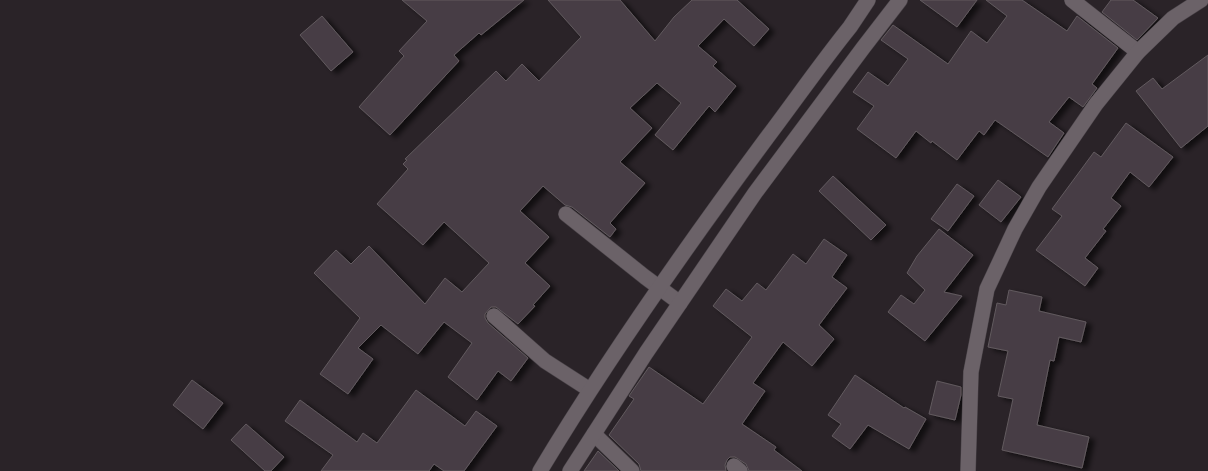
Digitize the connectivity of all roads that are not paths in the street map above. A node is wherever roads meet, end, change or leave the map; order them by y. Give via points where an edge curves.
1 (868, 0) edge
2 (900, 0) edge
3 (1072, 0) edge
4 (1201, 0) edge
5 (844, 33) junction
6 (863, 48) junction
7 (1138, 52) junction
8 (566, 214) dead end
9 (659, 287) junction
10 (680, 303) junction
11 (494, 316) dead end
12 (584, 386) junction
13 (594, 434) junction
14 (540, 471) edge
15 (570, 471) edge
16 (632, 471) edge
17 (968, 471) edge

1 - 5 main road
2 - 6 main road
3 - 7 main road
4 - 7 main road via 1173,18
5 - 6 main road
5 - 9 main road
6 - 10 main road via 755,193
7 - 17 main road via 1096,104 1039,187 987,289 971,372
8 - 9 main road
9 - 10 main road
9 - 12 main road
10 - 13 main road
11 - 12 main road via 544,361
12 - 14 main road
13 - 15 main road
13 - 16 main road

